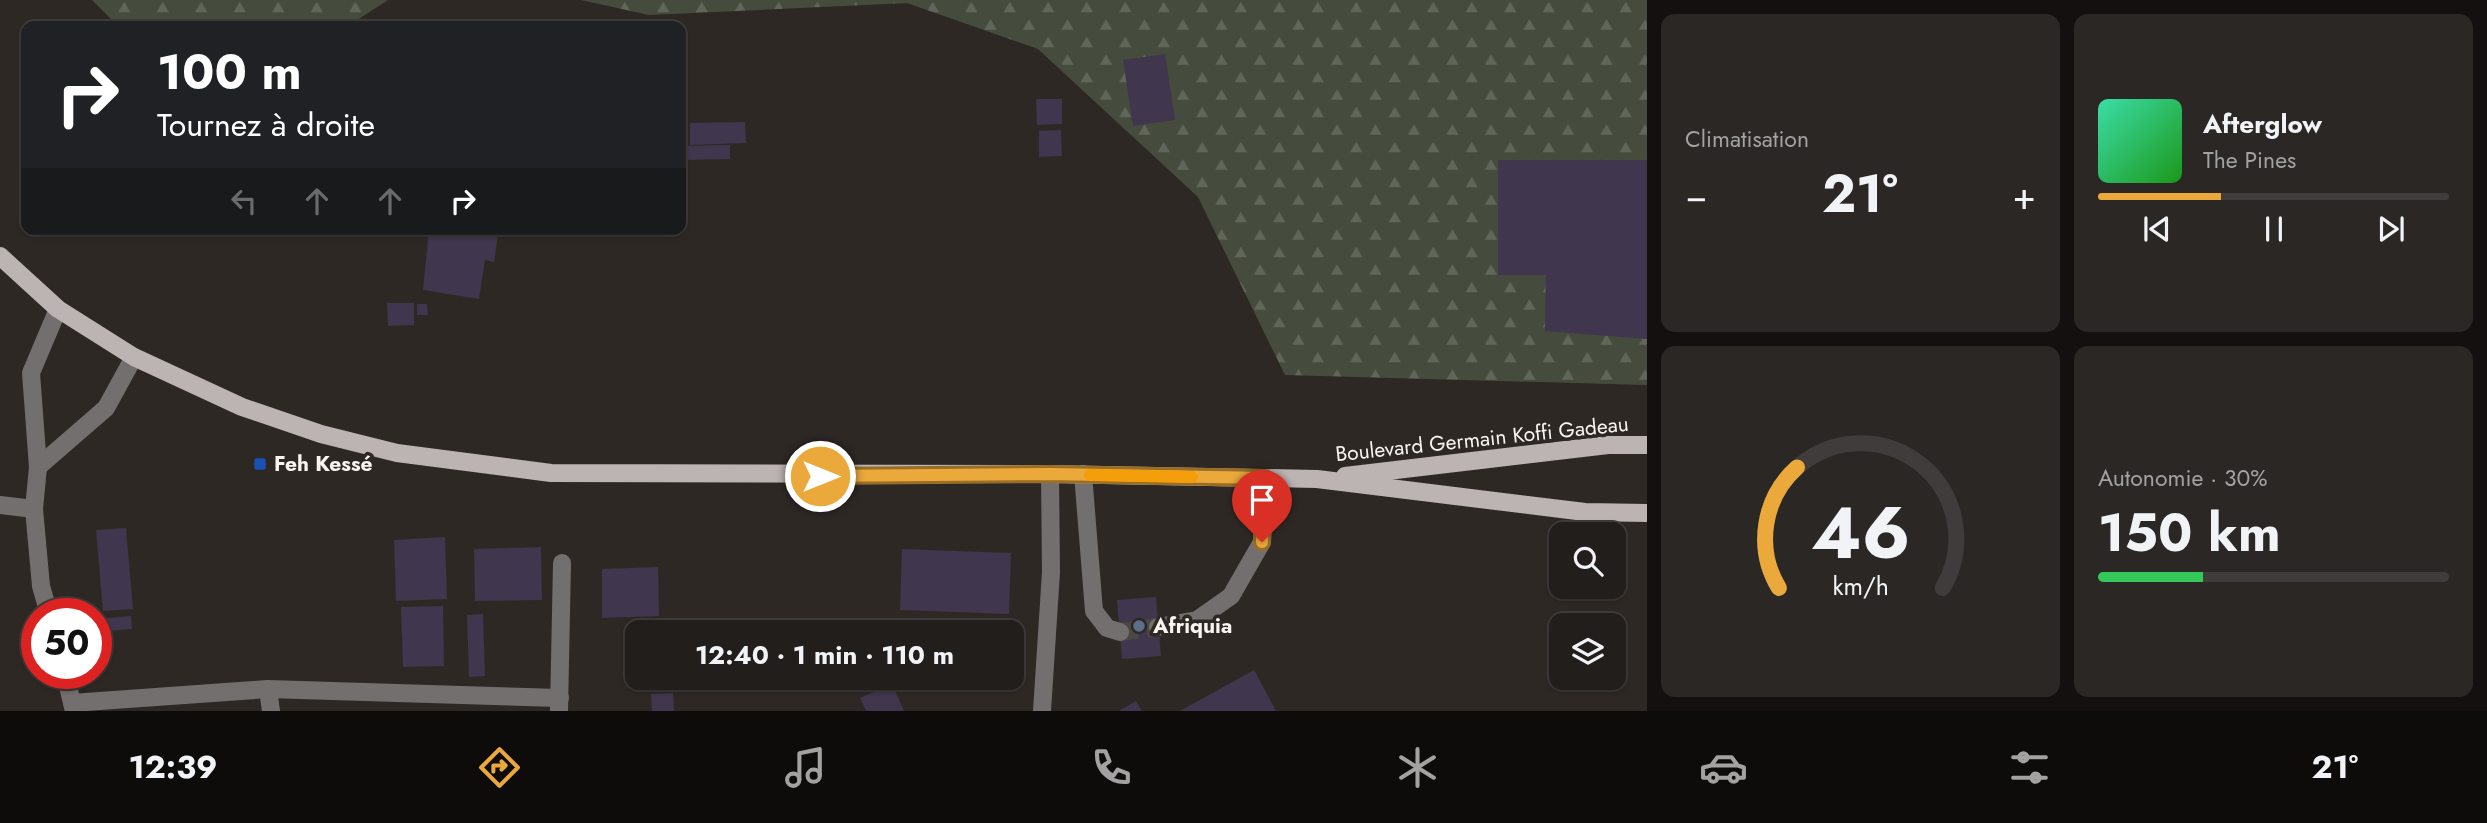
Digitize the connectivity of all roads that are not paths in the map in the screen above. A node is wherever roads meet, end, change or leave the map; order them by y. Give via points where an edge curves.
1 (0, 256) edge
2 (58, 309) junction
3 (134, 357) junction
4 (1647, 445) edge
5 (38, 467) junction
6 (1050, 474) junction
7 (1083, 474) junction
8 (1265, 478) junction
9 (1317, 479) junction
10 (0, 505) edge
11 (34, 509) junction
12 (1647, 513) edge
13 (562, 563) dead end
14 (44, 598) edge
15 (1158, 627) tunnel mouth
16 (1120, 632) dead end
17 (69, 689) edge
18 (268, 689) junction
19 (560, 705) edge
20 (73, 707) edge
21 (271, 711) edge
22 (1042, 711) edge

1 - 2 main road
2 - 3 main road
2 - 5 street via 30,373
3 - 5 street via 106,408
3 - 6 main road via 242,407 321,434 397,453 481,465 551,473 657,475
4 - 9 main road, Boulevard Germain Koffi Gadeau via 1608,445
5 - 11 street
6 - 7 main road
6 - 22 street via 1051,572
7 - 8 main road
7 - 16 street via 1094,611 1107,628
8 - 9 main road
8 - 15 street via 1262,542 1231,596 1197,620
9 - 12 main road, Boulevard Germain Koffi Gadeau via 1585,512
10 - 11 street
11 - 14 street
13 - 19 street
17 - 20 street
18 - 19 street
18 - 20 street
18 - 21 street

